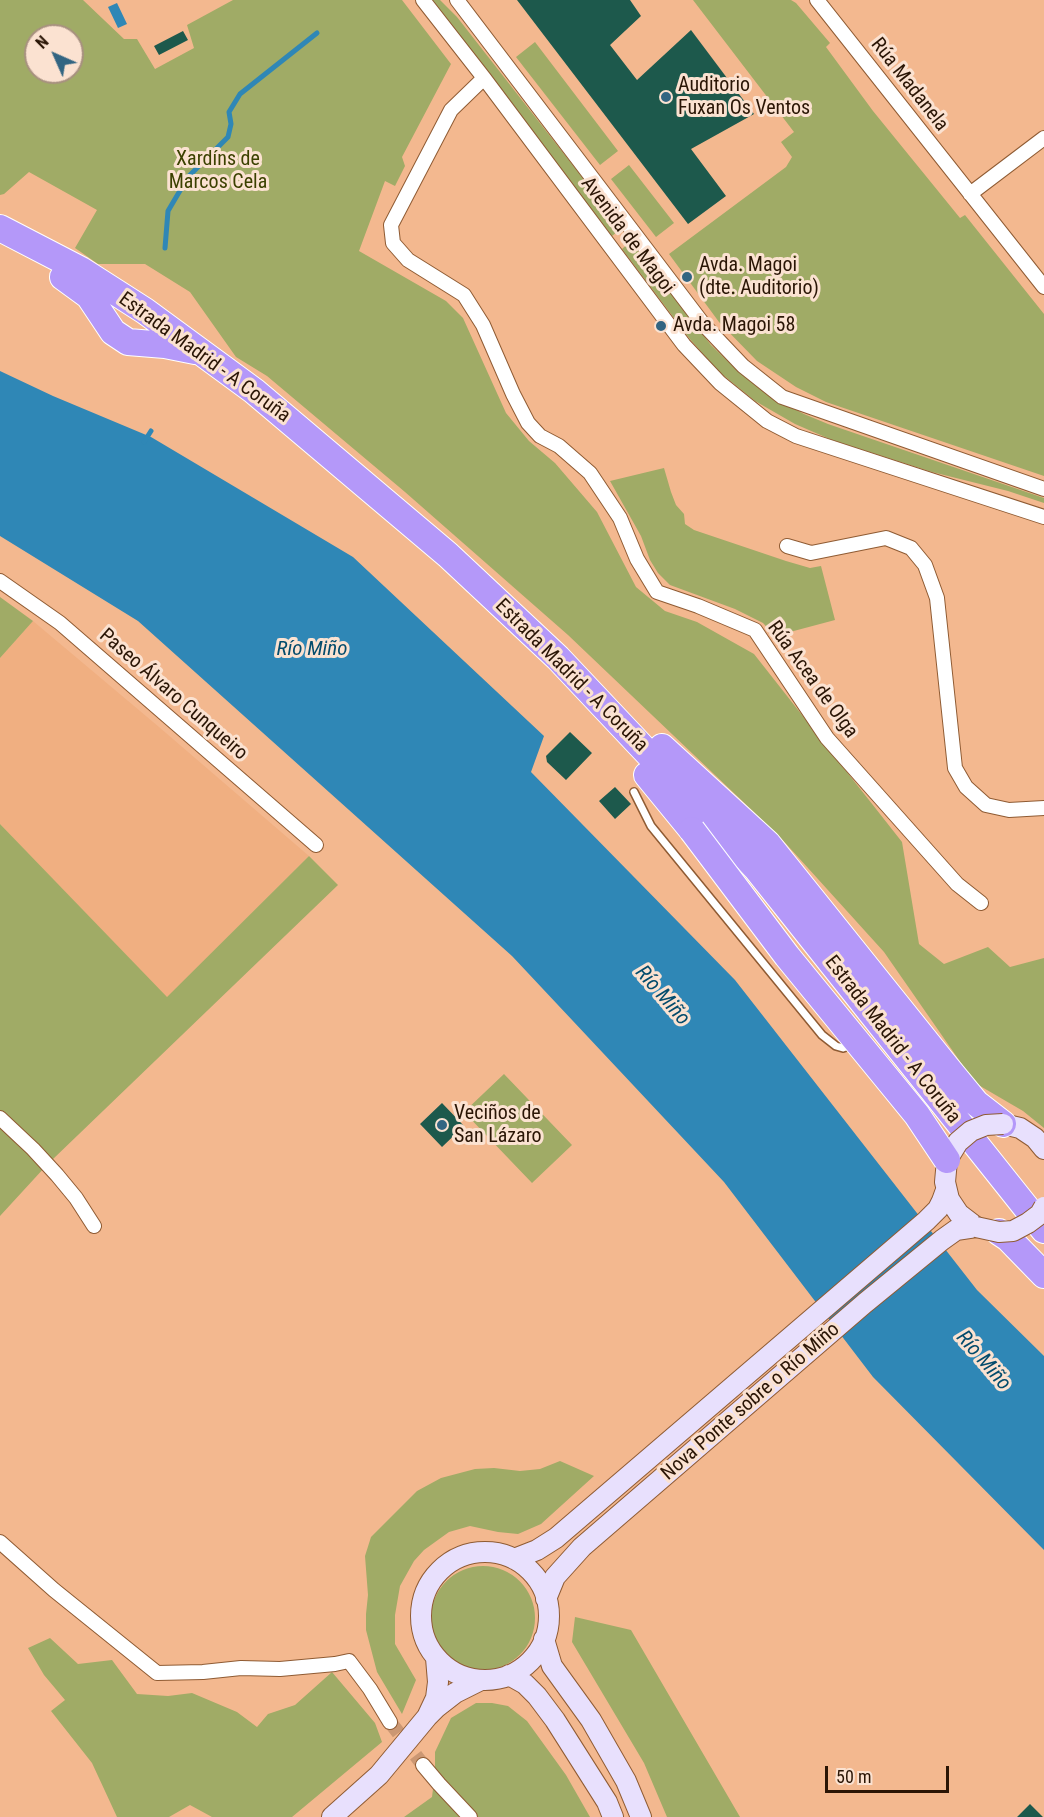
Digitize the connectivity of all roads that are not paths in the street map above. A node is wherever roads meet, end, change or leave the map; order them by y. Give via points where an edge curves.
1 (423, 0) edge
2 (457, 0) edge
3 (816, 0) edge
4 (484, 78) junction
5 (1044, 138) edge
6 (970, 194) junction
7 (0, 228) edge
8 (29, 244) junction
9 (1044, 287) edge
10 (202, 353) junction
11 (1044, 489) edge
12 (397, 512) junction
13 (1044, 517) edge
14 (788, 546) dead end
15 (0, 581) edge
16 (496, 600) junction
17 (634, 792) dead end
18 (1044, 808) edge
19 (316, 845) dead end
20 (981, 903) dead end
21 (873, 1031) junction
22 (0, 1118) edge
23 (1003, 1124) junction
24 (1044, 1149) edge
25 (947, 1160) junction
26 (946, 1190) junction
27 (1044, 1207) edge
28 (94, 1226) dead end
29 (988, 1230) junction
30 (1044, 1230) edge
31 (1044, 1275) edge
32 (0, 1542) edge
33 (514, 1559) junction
34 (546, 1599) junction
35 (544, 1639) junction
36 (436, 1658) junction
37 (509, 1675) junction
38 (481, 1680) junction
39 (427, 1717) junction
40 (390, 1722) tunnel mouth
41 (423, 1765) tunnel mouth
42 (332, 1817) edge
43 (470, 1817) edge
44 (613, 1817) edge
45 (641, 1817) edge

1 - 4 street, Avenida de Magoi
2 - 11 street, Avenida de Magoi via 704,325 743,366 782,397
3 - 6 street, Rúa Madanela
4 - 13 street, Avenida de Magoi via 684,345 720,383 767,421 796,436
4 - 20 street, Rúa Acea de Olga via 451,110 391,225 393,243 408,260 464,295 483,325 528,423 590,473 620,518 657,592 755,630 826,738 957,884
5 - 6 street
6 - 9 street, Rúa Madanela
7 - 8 highway, Estrada Madrid - A Coruña
8 - 10 highway, Estrada Madrid - A Coruña via 81,270
8 - 10 highway via 49,268 89,296 112,332 128,342
10 - 12 highway, Estrada Madrid - A Coruña via 256,393
12 - 16 highway, Estrada Madrid - A Coruña
12 - 23 highway via 487,579 563,645 642,728 767,843 976,1103
14 - 18 street via 811,553 886,538 911,548 925,565 937,598 955,768 966,787 986,805 1009,810
15 - 19 street, Paseo Álvaro Cunqueiro via 60,623
16 - 21 highway, Estrada Madrid - A Coruña via 568,669 756,868
16 - 25 highway, bridge via 692,830 787,956 917,1115
17 - 21 lane via 651,826 822,1035 843,1048
21 - 30 highway, Estrada Madrid - A Coruña
22 - 28 street via 57,1175
23 - 24 main road via 1020,1128
23 - 25 main road, bridge via 971,1131 958,1142
25 - 26 main road
26 - 29 main road via 959,1214
26 - 33 main road, Nova Ponte sobre o Río Miño via 938,1209 926,1221 546,1545
27 - 29 main road, Nova Ponte sobre o Río Miño, bridge via 1040,1214 1013,1231
29 - 31 highway via 1016,1245
29 - 34 main road, Nova Ponte sobre o Río Miño via 956,1230 866,1303 582,1547 555,1577
32 - 40 street via 157,1673 349,1661
33 - 34 main road via 534,1575
33 - 36 main road via 493,1552 471,1553 451,1562 434,1577 424,1596 420,1618 425,1639
34 - 35 main road via 549,1619
35 - 37 main road via 530,1661
35 - 45 main road via 552,1666 591,1720 626,1781
36 - 38 main road via 462,1676
36 - 39 main road via 436,1698
37 - 38 main road
37 - 44 main road via 525,1684 555,1720
38 - 39 main road via 455,1693
39 - 42 main road via 379,1775
41 - 43 street

